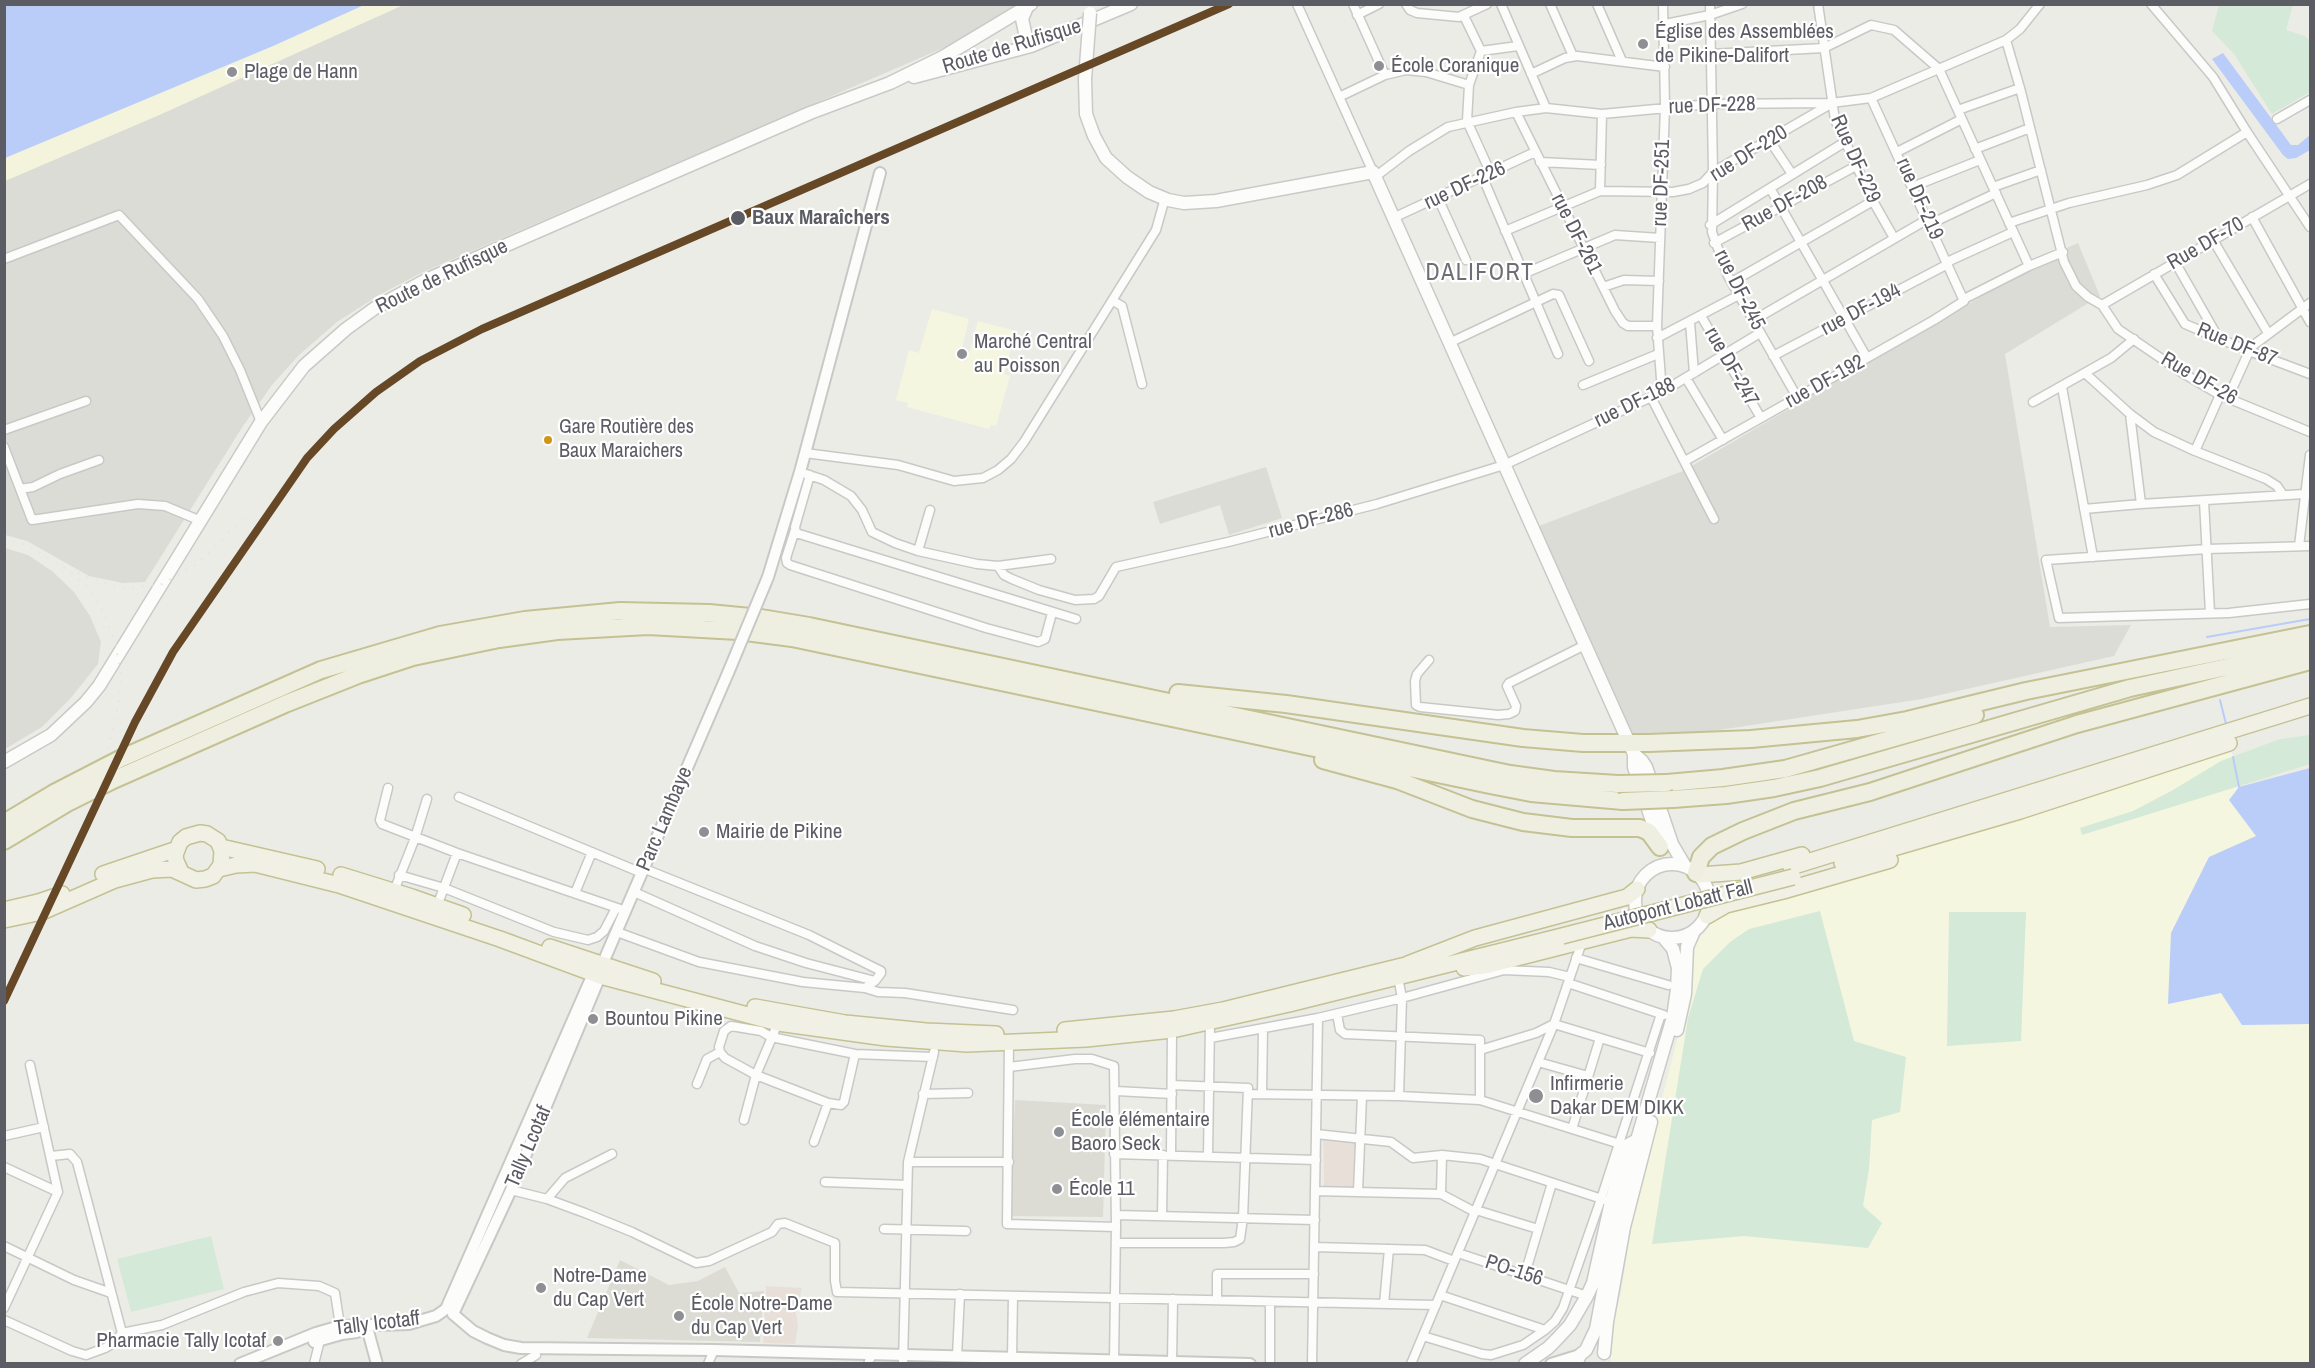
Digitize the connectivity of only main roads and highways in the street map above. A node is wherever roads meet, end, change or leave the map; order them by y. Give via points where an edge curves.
1 (1131, 4) edge
2 (1029, 6) edge
3 (1091, 9) edge
4 (1031, 46) junction
5 (890, 84) junction
6 (2310, 634) edge
7 (2310, 649) edge
8 (2310, 661) edge
9 (2126, 671) junction
10 (1103, 687) junction
11 (2310, 706) edge
12 (2310, 717) edge
13 (1237, 732) junction
14 (1632, 749) junction
15 (4, 762) edge
16 (2018, 805) junction
17 (4, 823) edge
18 (4, 841) edge
19 (221, 847) junction
20 (1660, 847) junction
21 (177, 849) junction
22 (219, 869) junction
23 (1650, 871) junction
24 (1694, 871) junction
25 (181, 872) junction
26 (1637, 889) junction
27 (56, 902) junction
28 (12, 913) edge
29 (1707, 916) junction
30 (1649, 930) junction
31 (1694, 931) junction
32 (1663, 937) junction
33 (598, 972) junction
34 (1406, 972) junction
35 (1628, 1143) junction
36 (1593, 1283) junction
37 (1598, 1317) junction
38 (1581, 1356) edge
39 (1606, 1358) edge
40 (1525, 1364) edge

1 - 4 main road, Route de Rufisque
2 - 4 main road via 1022,19
2 - 5 main road, Route de Rufisque
3 - 14 main road, bridge via 1086,114 1106,158 1149,192 1184,203 1216,201 1374,174
4 - 5 main road, Route de Rufisque
5 - 15 main road, Route de Rufisque via 810,113 436,276 401,293 346,329 285,388 261,422 99,686 51,735
6 - 9 highway
7 - 13 highway, bridge via 2130,688 1820,778 1726,795 1623,801 1521,791
8 - 24 highway via 2077,724 1870,792 1794,811 1712,846
9 - 10 highway, bridge via 1815,762 1769,772 1618,784 1510,774
9 - 14 highway via 1857,729
10 - 14 highway via 1132,685
10 - 17 highway via 761,618 652,611 594,612 525,620 440,634 321,670 122,758
11 - 16 highway
12 - 16 highway
13 - 18 highway via 792,638 648,626 528,634 413,657 321,688 111,781
13 - 20 highway via 1258,744 1384,776 1482,812 1549,826 1632,827 1649,832
14 - 20 main road via 1634,767
14 - 24 main road via 1646,767 1672,844
16 - 24 highway via 1960,810 1741,872
16 - 29 highway via 1970,835 1726,905
16 - 34 highway, Autopont Lobatt Fall via 1792,872
19 - 21 highway via 213,837 200,833 186,837
19 - 22 highway via 223,861
19 - 33 highway via 294,862 394,891
20 - 23 main road via 1660,858
21 - 25 highway via 176,861
21 - 27 highway via 102,875
22 - 25 highway via 196,880
22 - 33 highway via 255,864 339,885
23 - 24 main road via 1667,864
23 - 26 main road
24 - 29 main road via 1705,882 1710,900
25 - 27 highway via 162,868 140,873
26 - 30 main road via 1638,915
26 - 34 highway via 1627,897 1475,938
27 - 28 highway
29 - 31 main road
30 - 32 main road
30 - 34 highway via 1631,929 1485,966
31 - 32 main road via 1674,938
31 - 39 main road via 1687,947 1683,1011 1624,1227 1607,1322
32 - 35 main road via 1673,949 1678,968 1677,988
33 - 34 highway via 763,1010 845,1023 996,1034 1174,1019
33 - 34 highway via 778,1023 967,1044 1210,1030
35 - 36 main road via 1606,1201
35 - 37 main road
36 - 37 main road via 1594,1311
36 - 40 main road via 1570,1325
37 - 38 main road via 1593,1337
38 - 39 main road via 1595,1349

